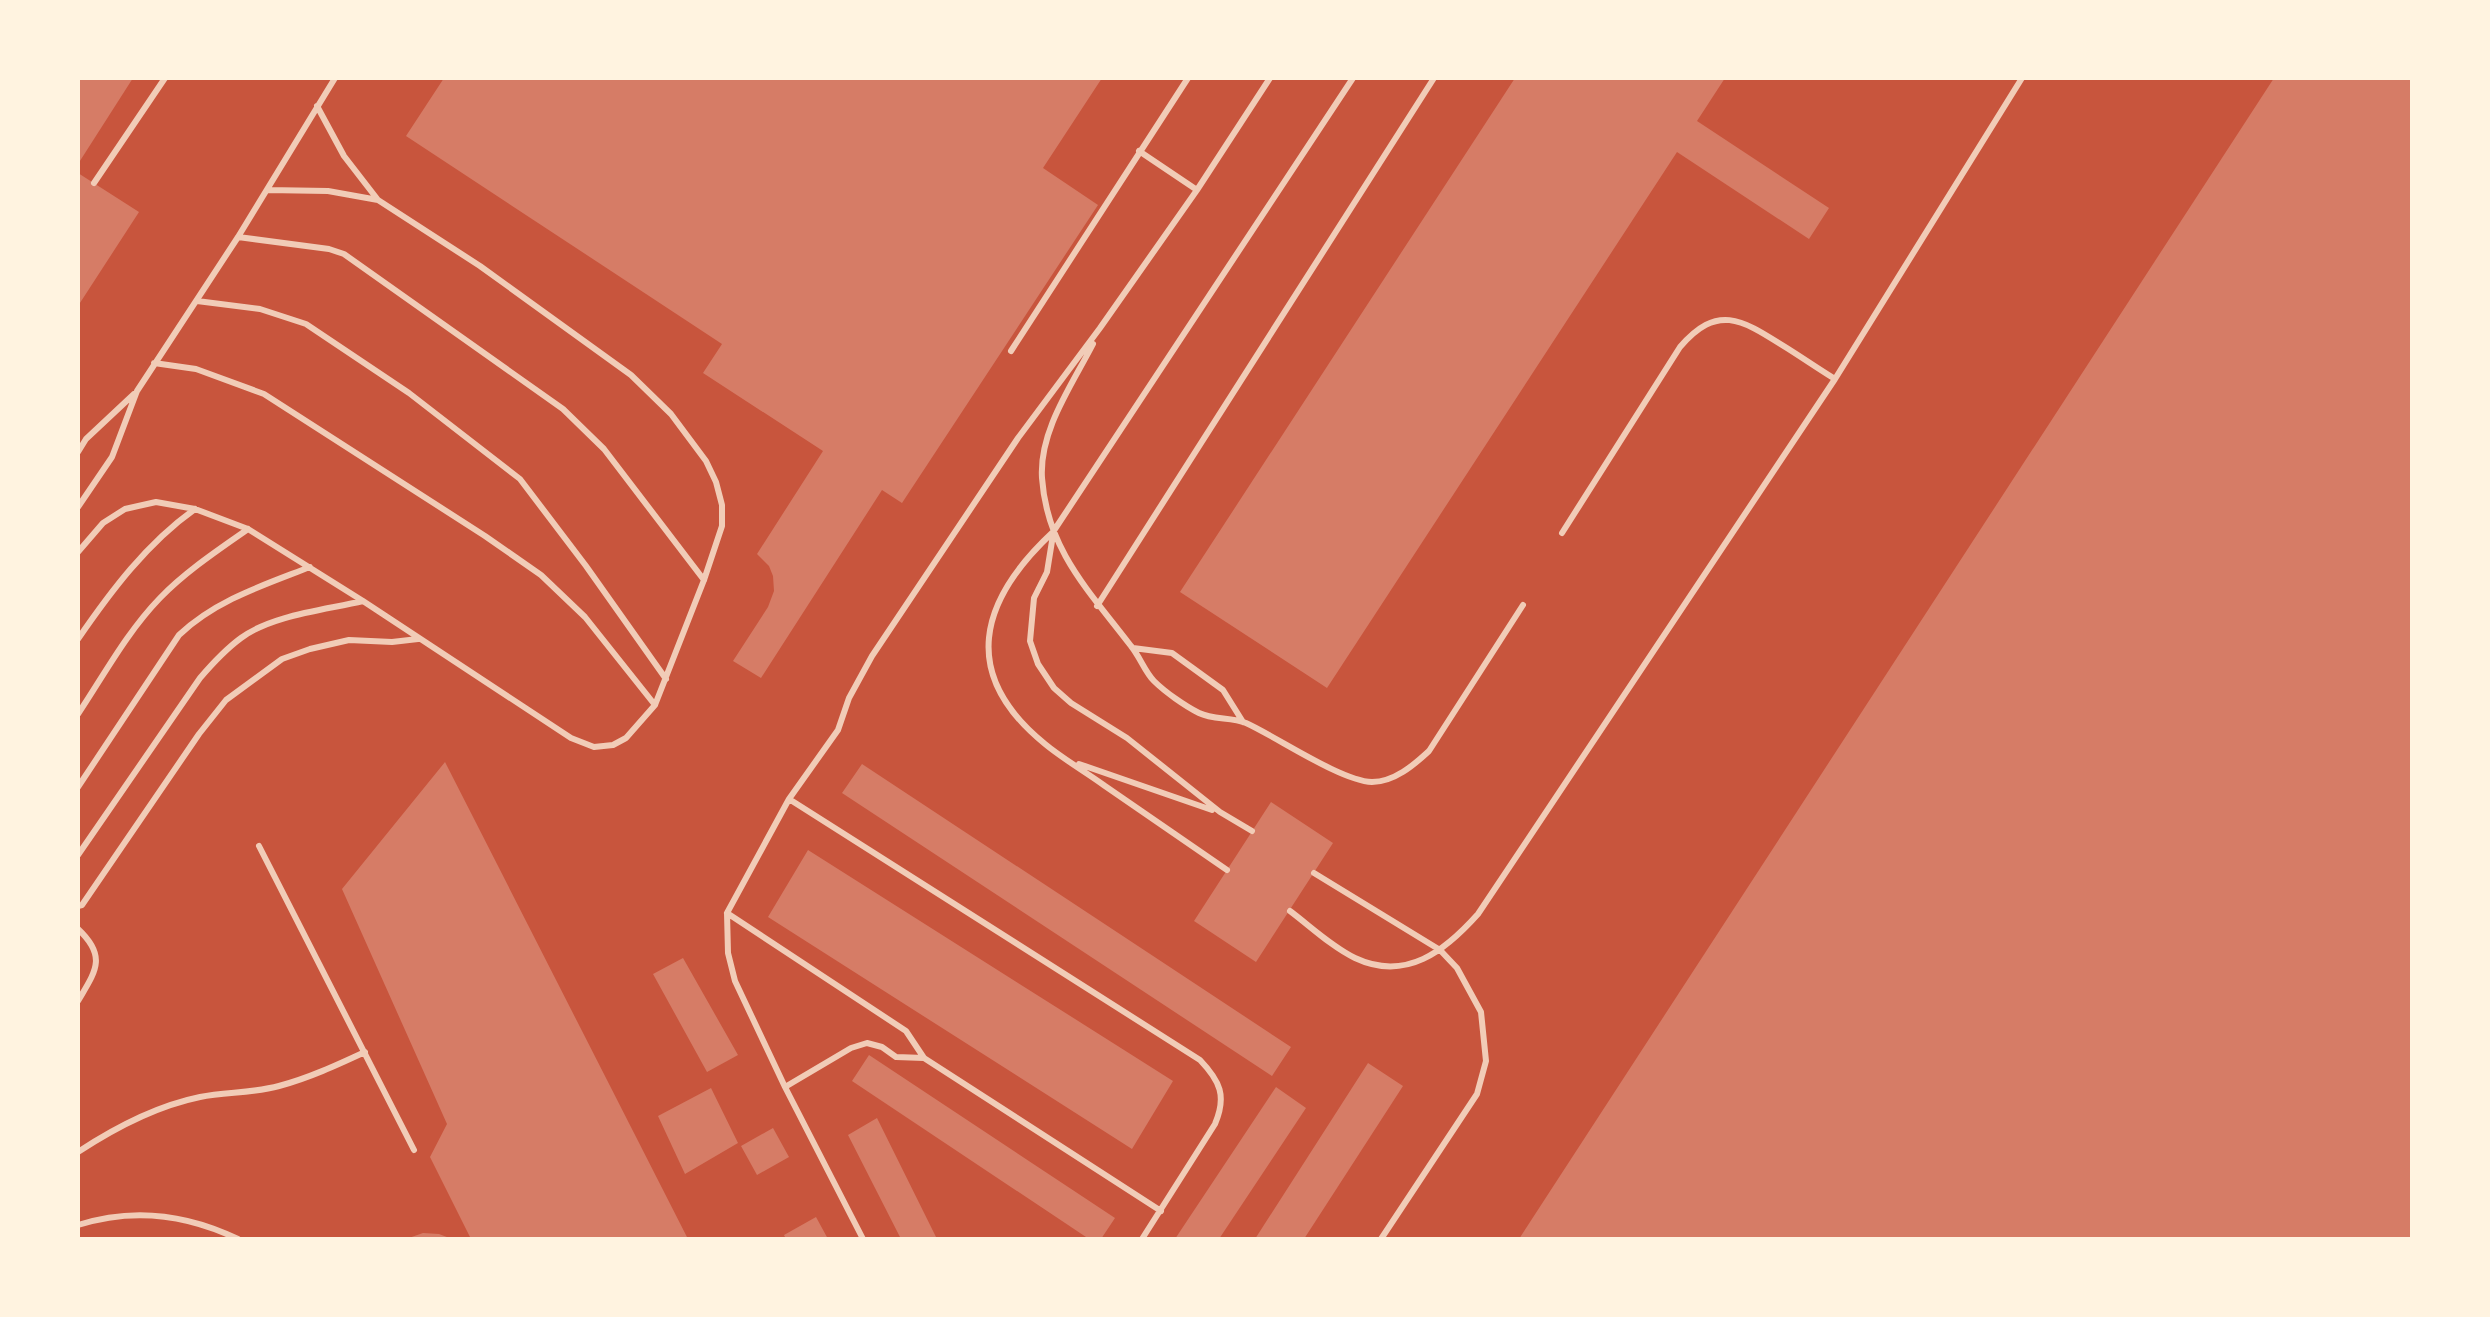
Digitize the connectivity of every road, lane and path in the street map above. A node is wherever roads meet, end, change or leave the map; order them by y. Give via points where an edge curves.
1 (165, 78) edge
2 (335, 78) edge
3 (1188, 78) edge
4 (1270, 78) edge
5 (1353, 78) edge
6 (1434, 78) edge
7 (2022, 78) edge
8 (317, 106) junction
9 (1139, 151) junction
10 (94, 183) dead end
11 (267, 190) junction
12 (1197, 190) junction
13 (378, 200) junction
14 (238, 237) junction
15 (197, 301) junction
16 (1100, 328) junction
17 (1011, 351) dead end
18 (154, 363) junction
19 (1835, 379) junction
20 (137, 391) junction
21 (78, 452) edge
22 (78, 507) edge
23 (195, 509) junction
24 (248, 529) junction
25 (1053, 532) junction
26 (1562, 533) dead end
27 (78, 552) edge
28 (310, 567) junction
29 (704, 580) junction
30 (363, 601) junction
31 (1523, 605) dead end
32 (1097, 606) junction
33 (78, 639) edge
34 (418, 639) junction
35 (1133, 648) junction
36 (666, 679) junction
37 (655, 705) junction
38 (78, 714) edge
39 (1243, 722) junction
40 (1070, 761) junction
41 (78, 787) edge
42 (789, 799) junction
43 (1220, 812) junction
44 (1252, 831) dead end
45 (259, 846) dead end
46 (78, 855) edge
47 (1227, 870) dead end
48 (1314, 873) dead end
49 (78, 906) edge
50 (1290, 911) dead end
51 (727, 913) junction
52 (78, 929) edge
53 (1440, 950) junction
54 (78, 1001) edge
55 (365, 1052) junction
56 (924, 1058) junction
57 (785, 1087) junction
58 (414, 1150) dead end
59 (78, 1152) edge
60 (1161, 1211) junction
61 (78, 1225) edge
62 (238, 1239) edge
63 (863, 1239) edge
64 (1142, 1239) edge
65 (1381, 1239) edge

1 - 10 lane
2 - 8 lane
3 - 9 lane
4 - 12 lane
5 - 25 lane
6 - 32 lane
7 - 19 lane
8 - 11 lane
8 - 13 lane via 339,149
9 - 12 lane
9 - 17 lane
11 - 13 lane via 328,191
11 - 14 lane
12 - 16 lane
13 - 29 lane via 631,375 671,414 706,461 722,505 722,526
14 - 15 lane
14 - 29 lane via 344,254 563,409 604,449
15 - 18 lane
15 - 36 lane via 260,309 306,324 409,393 520,479
16 - 25 lane via 1047,437 1045,501
16 - 42 lane via 1018,438 872,656 838,730
18 - 20 lane
18 - 37 lane via 196,369 264,394 485,536 541,575 585,617
19 - 26 lane via 1750,324 1731,319 1693,332
19 - 53 lane via 1495,891
20 - 21 lane
20 - 22 lane via 112,457
23 - 24 lane
23 - 27 lane via 156,502 125,509 103,523
23 - 33 lane via 132,568
24 - 28 lane
24 - 38 lane via 161,597
25 - 32 lane
25 - 40 lane via 1028,556 1005,591 988,638 988,661 1001,696 1045,744
25 - 43 lane via 1031,619 1030,641 1038,664 1071,703 1127,738
28 - 30 lane
28 - 41 lane via 227,600 188,626
29 - 36 lane
30 - 34 lane
30 - 46 lane via 272,622 243,636 217,659
31 - 39 lane via 1429,751 1393,777 1373,782 1351,778
32 - 35 lane
34 - 37 lane via 571,738 594,747 626,738
34 - 49 lane via 349,640 310,649 282,659 226,700
35 - 39 lane via 1154,681 1200,714
35 - 39 lane via 1172,653 1223,690
36 - 37 lane
40 - 43 lane
40 - 47 lane
42 - 51 lane
42 - 60 lane via 1200,1060 1212,1073 1222,1108
43 - 44 lane
45 - 55 lane
48 - 53 lane
50 - 53 lane via 1355,958 1387,966 1413,965
51 - 56 lane via 906,1031
51 - 57 lane via 735,981
52 - 54 lane via 98,959
53 - 65 lane via 1457,968 1481,1012 1483,1079
55 - 58 lane
55 - 59 lane via 277,1086 155,1109
56 - 57 lane via 896,1057 867,1043
56 - 60 lane
57 - 63 lane
60 - 64 lane
61 - 62 lane via 136,1213 173,1216

